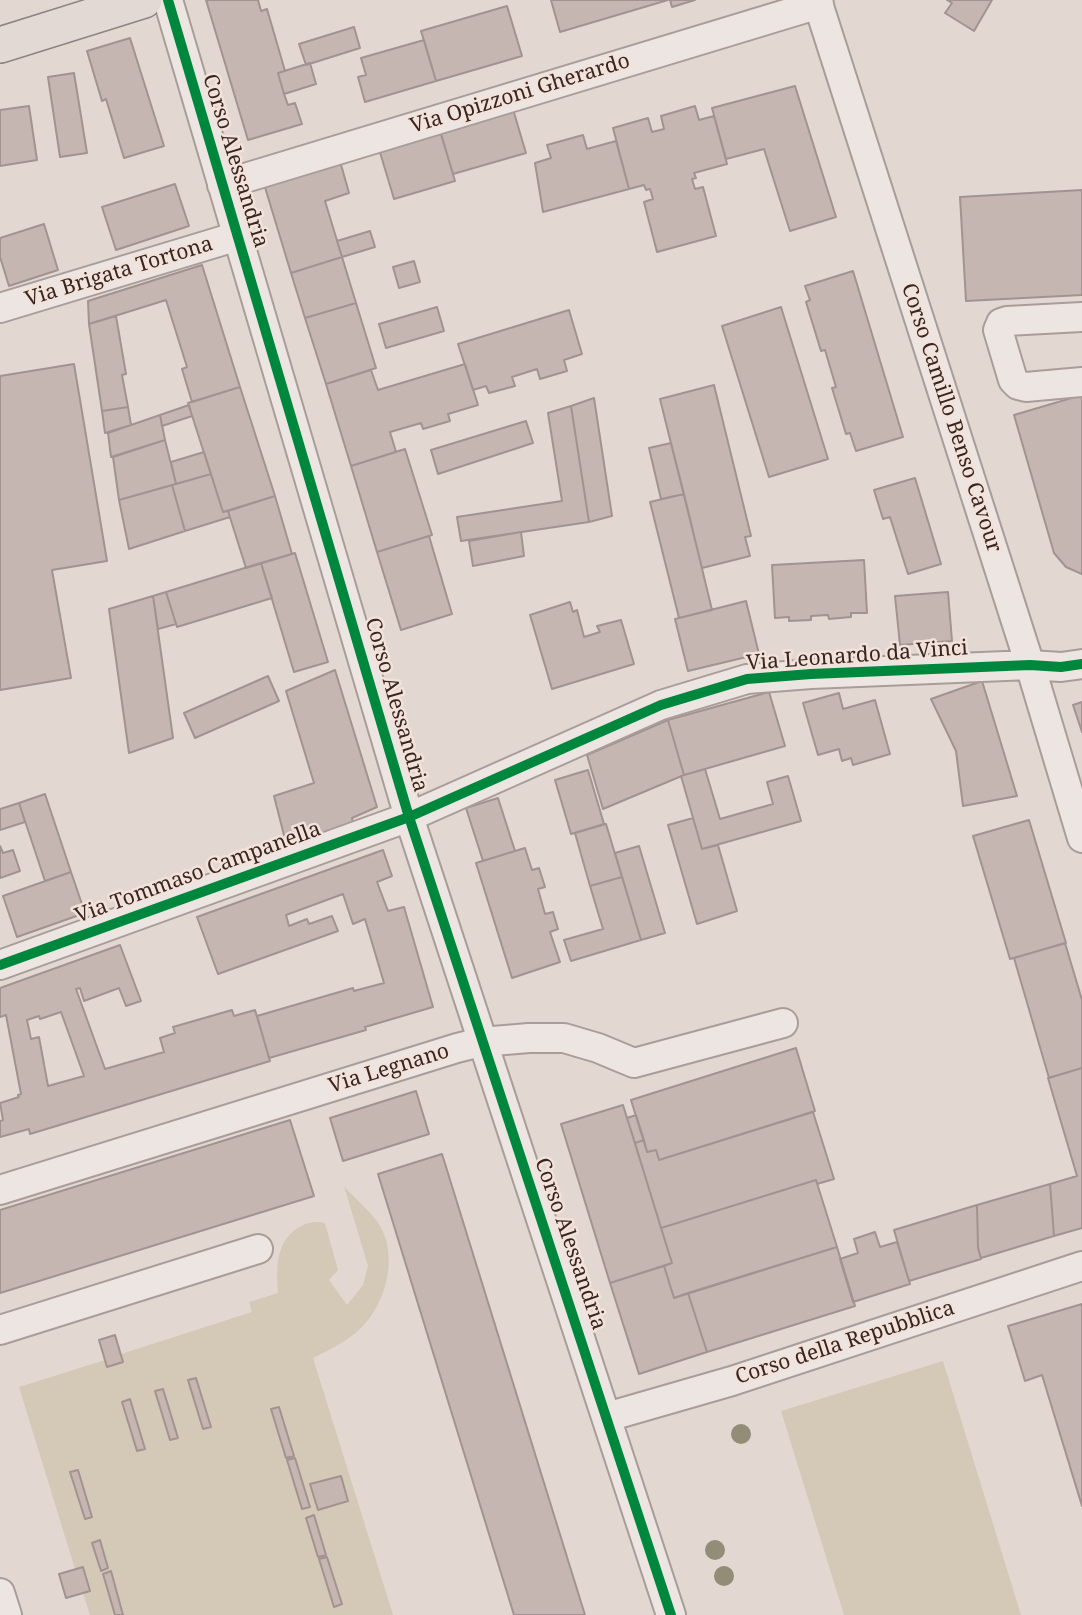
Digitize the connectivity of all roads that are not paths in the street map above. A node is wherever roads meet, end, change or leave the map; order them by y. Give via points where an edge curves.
1 (144, 0) edge
2 (168, 0) edge
3 (818, 2) edge
4 (0, 45) edge
5 (222, 185) junction
6 (238, 236) junction
7 (0, 308) edge
8 (1082, 317) edge
9 (1082, 382) edge
10 (1082, 664) edge
11 (1030, 665) junction
12 (409, 817) junction
13 (1082, 838) edge
14 (0, 965) edge
15 (783, 1023) dead end
16 (481, 1042) junction
17 (0, 1190) edge
18 (258, 1249) dead end
19 (1082, 1266) edge
20 (0, 1330) edge
21 (607, 1417) junction
22 (0, 1593) edge
23 (7, 1615) edge
24 (671, 1615) edge

1 - 4 main road
2 - 5 street, Corso Alessandria
3 - 5 street, Via Opizzoni Gherardo
3 - 11 street, Corso Camillo Benso Cavour
5 - 6 street, Corso Alessandria
6 - 7 street, Via Brigata Tortona
6 - 12 street, Corso Alessandria
8 - 9 street via 1007,321 998,330 1018,385
10 - 11 street, Via Leonardo da Vinci
11 - 12 street, Via Leonardo da Vinci via 747,679 661,705
11 - 13 street, Corso Camillo Benso Cavour
12 - 14 street, Via Tommaso Campanella
12 - 16 street, Corso Alessandria
15 - 16 street, Via Legnano via 634,1063 564,1038
16 - 17 street, Via Legnano
16 - 21 street, Corso Alessandria
18 - 20 street
19 - 21 street, Corso della Repubblica via 732,1381
21 - 24 street, Corso Alessandria
22 - 23 street

